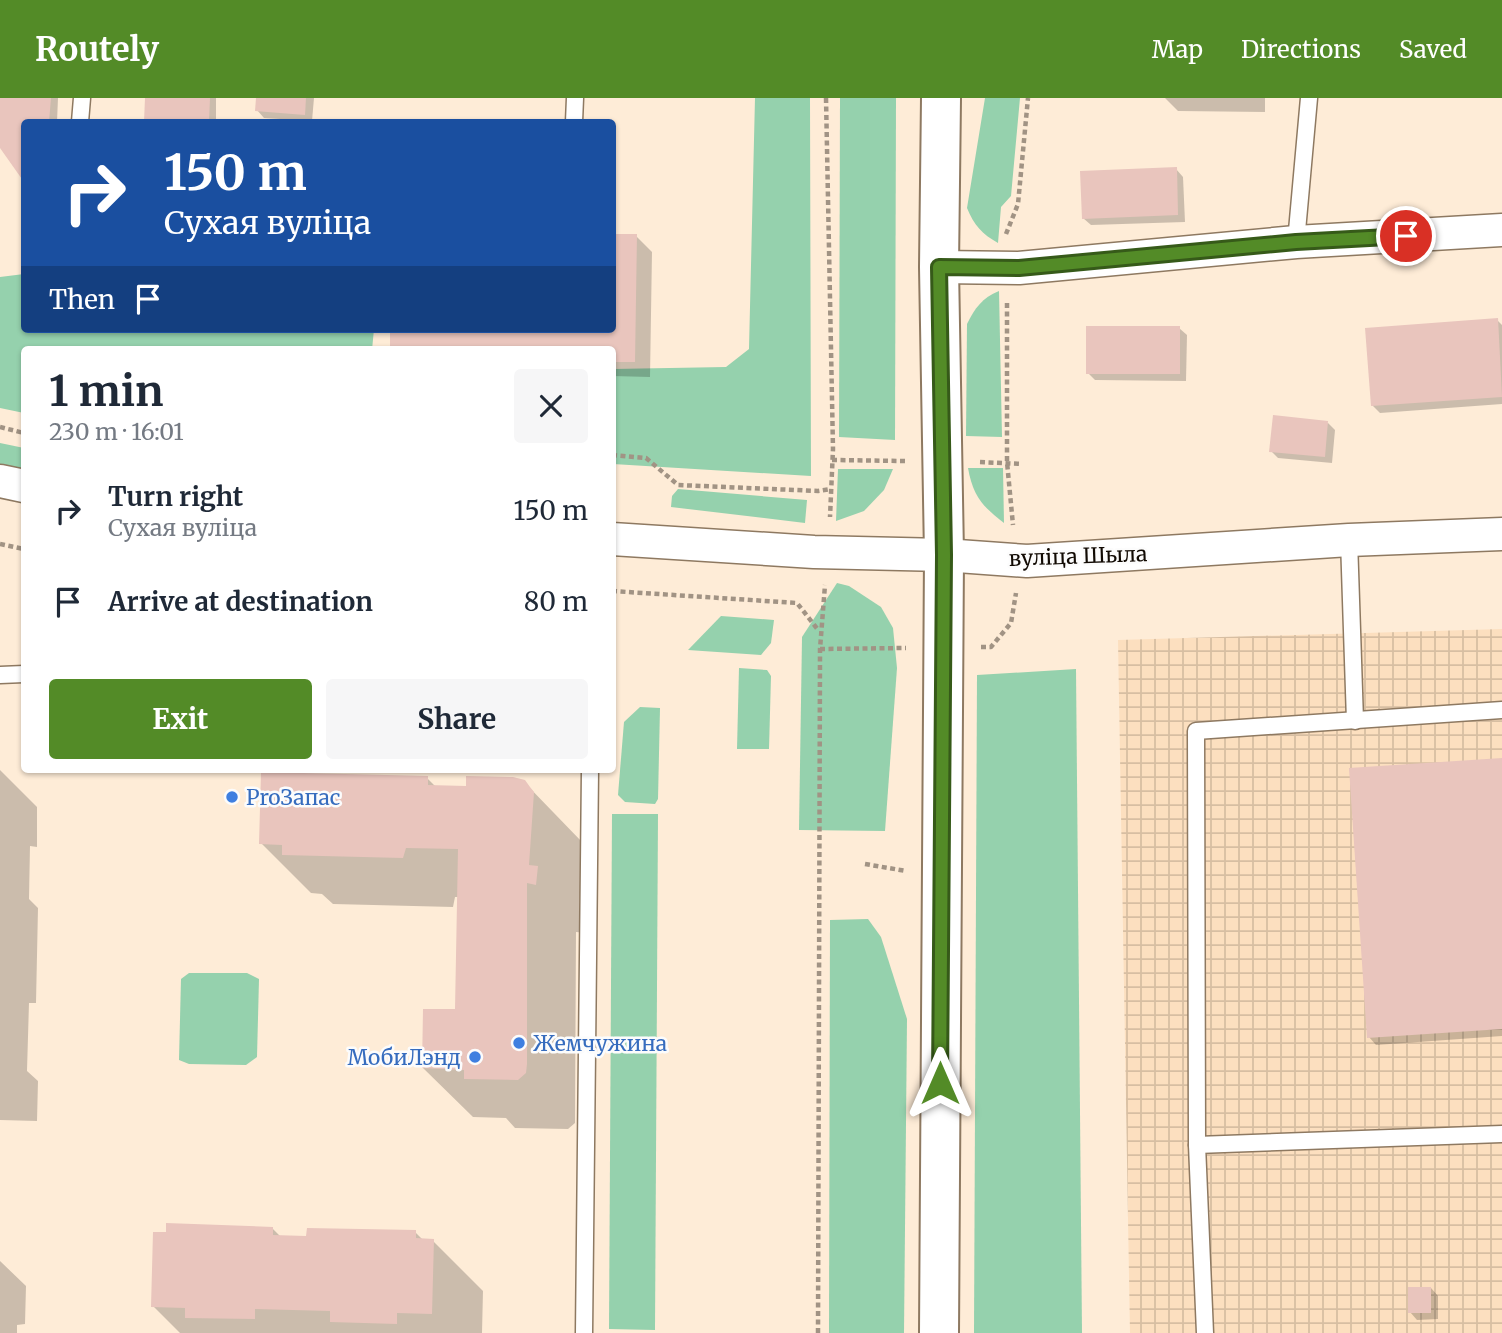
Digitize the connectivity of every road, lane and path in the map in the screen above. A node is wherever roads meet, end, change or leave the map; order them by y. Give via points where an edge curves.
1 (82, 98) edge
2 (575, 98) edge
3 (826, 98) edge
4 (941, 98) edge
5 (1028, 98) edge
6 (1309, 98) edge
7 (80, 119) edge
8 (574, 119) edge
9 (1502, 230) edge
10 (1296, 242) junction
11 (939, 267) junction
12 (1007, 268) junction
13 (0, 427) edge
14 (21, 432) edge
15 (616, 455) edge
16 (1007, 462) junction
17 (1022, 464) dead end
18 (0, 481) edge
19 (21, 485) edge
20 (831, 489) junction
21 (1502, 534) edge
22 (616, 539) edge
23 (1349, 540) junction
24 (0, 544) edge
25 (21, 549) edge
26 (830, 551) junction
27 (944, 555) junction
28 (1014, 560) junction
29 (616, 591) edge
30 (1016, 600) dead end
31 (820, 631) junction
32 (21, 674) edge
33 (0, 675) edge
34 (1502, 710) edge
35 (1355, 720) junction
36 (590, 773) edge
37 (1502, 1135) edge
38 (1197, 1145) junction
39 (584, 1333) edge
40 (818, 1333) edge
41 (939, 1333) edge
42 (1205, 1333) edge

1 - 7 lane
2 - 8 lane
3 - 20 path
4 - 11 street
5 - 12 path via 1018,204 1006,234
6 - 10 lane
9 - 10 street
10 - 12 street
11 - 12 street
11 - 27 street
12 - 16 path
13 - 14 path
15 - 20 path via 646,458 678,485
16 - 17 path
16 - 28 path
18 - 19 street
20 - 26 path
21 - 23 street, вуліца Шыла
22 - 26 street, вуліца Шыла
23 - 28 street, вуліца Шыла
23 - 35 lane
24 - 25 path
26 - 27 street, вуліца Шыла
26 - 31 path
27 - 28 street, вуліца Шыла
27 - 41 street
28 - 30 path
29 - 31 path via 797,603
31 - 40 path
32 - 33 lane
34 - 35 lane
35 - 38 lane via 1196,731
36 - 39 lane
37 - 38 lane
38 - 42 lane

